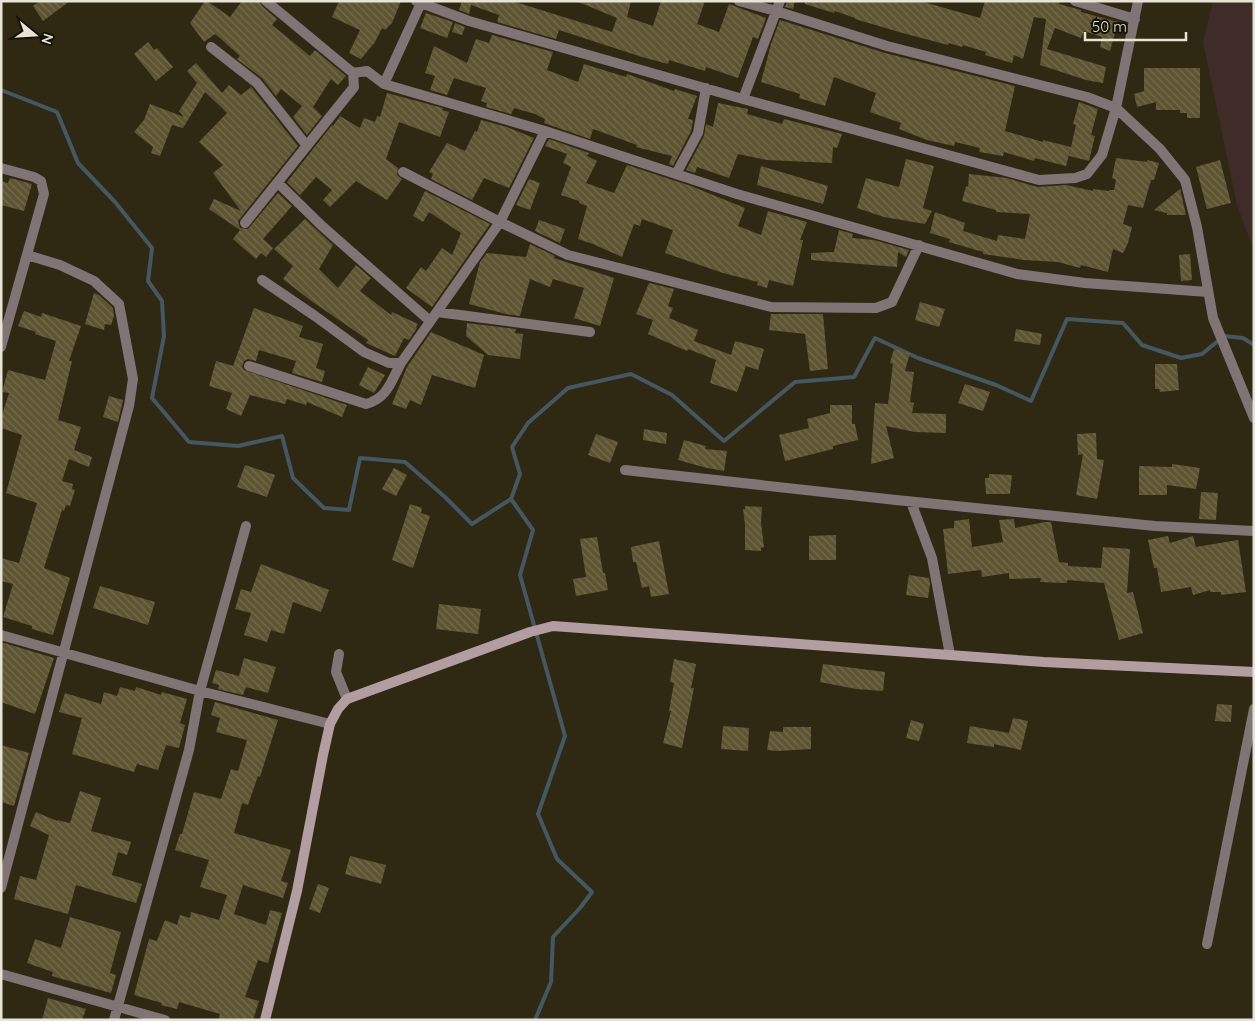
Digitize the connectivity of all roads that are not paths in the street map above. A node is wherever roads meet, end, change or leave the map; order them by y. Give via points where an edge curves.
1 (266, 1) edge
2 (739, 1) edge
3 (1076, 1) edge
4 (1138, 1) edge
5 (418, 2) edge
6 (778, 6) edge
7 (1134, 20) junction
8 (212, 47) dead end
9 (353, 72) junction
10 (384, 84) junction
11 (706, 88) junction
12 (743, 99) junction
13 (1116, 108) junction
14 (545, 131) junction
15 (307, 146) junction
16 (1, 168) edge
17 (403, 172) dead end
18 (676, 174) junction
19 (278, 183) junction
20 (500, 222) junction
21 (245, 223) dead end
22 (919, 245) junction
23 (27, 255) junction
24 (262, 280) dead end
25 (1208, 292) junction
26 (437, 312) junction
27 (430, 321) junction
28 (590, 332) dead end
29 (1, 347) edge
30 (401, 363) junction
31 (249, 366) dead end
32 (1254, 418) edge
33 (625, 470) dead end
34 (911, 502) junction
35 (246, 526) dead end
36 (1254, 531) edge
37 (1, 635) edge
38 (64, 653) junction
39 (339, 654) dead end
40 (950, 656) junction
41 (1254, 672) edge
42 (200, 691) junction
43 (347, 699) junction
44 (1254, 709) edge
45 (330, 724) junction
46 (1, 888) edge
47 (1207, 944) dead end
48 (1, 974) edge
49 (118, 1007) junction
50 (114, 1020) edge
51 (165, 1020) edge
52 (265, 1020) edge

1 - 9 street
2 - 6 street
3 - 7 street
4 - 7 street
5 - 10 street
5 - 11 street via 469,21
6 - 12 street
6 - 13 street via 887,46 1087,97
7 - 13 street
8 - 15 street via 257,83
9 - 10 street via 367,71
9 - 15 street via 354,87
10 - 14 street
11 - 12 street
11 - 18 street via 698,133
12 - 13 street via 1039,180 1087,174 1102,155
13 - 25 street via 1160,149 1185,180
14 - 18 street
14 - 20 street
15 - 19 street
16 - 23 street via 34,176 41,181 44,194
17 - 20 street
18 - 22 street
19 - 21 street
19 - 27 street
20 - 22 street via 568,255 770,307 876,308 892,302
20 - 26 street
22 - 25 street via 1017,274 1085,283
23 - 29 street
23 - 38 street via 60,265 94,281 120,304 133,378 129,406
24 - 30 street via 364,352 389,363
25 - 32 street via 1213,318
26 - 27 street
26 - 28 street
27 - 30 street
30 - 31 street via 384,395 366,404
33 - 34 street
34 - 36 street via 1155,526
34 - 40 street via 932,558
35 - 42 street
37 - 38 street
38 - 42 street
38 - 46 street
39 - 43 street via 336,672
40 - 41 street
40 - 43 street via 553,626
42 - 45 street
42 - 49 street via 189,750
43 - 45 street
44 - 47 street
45 - 52 street via 297,891
48 - 49 street
49 - 50 street
49 - 51 street

